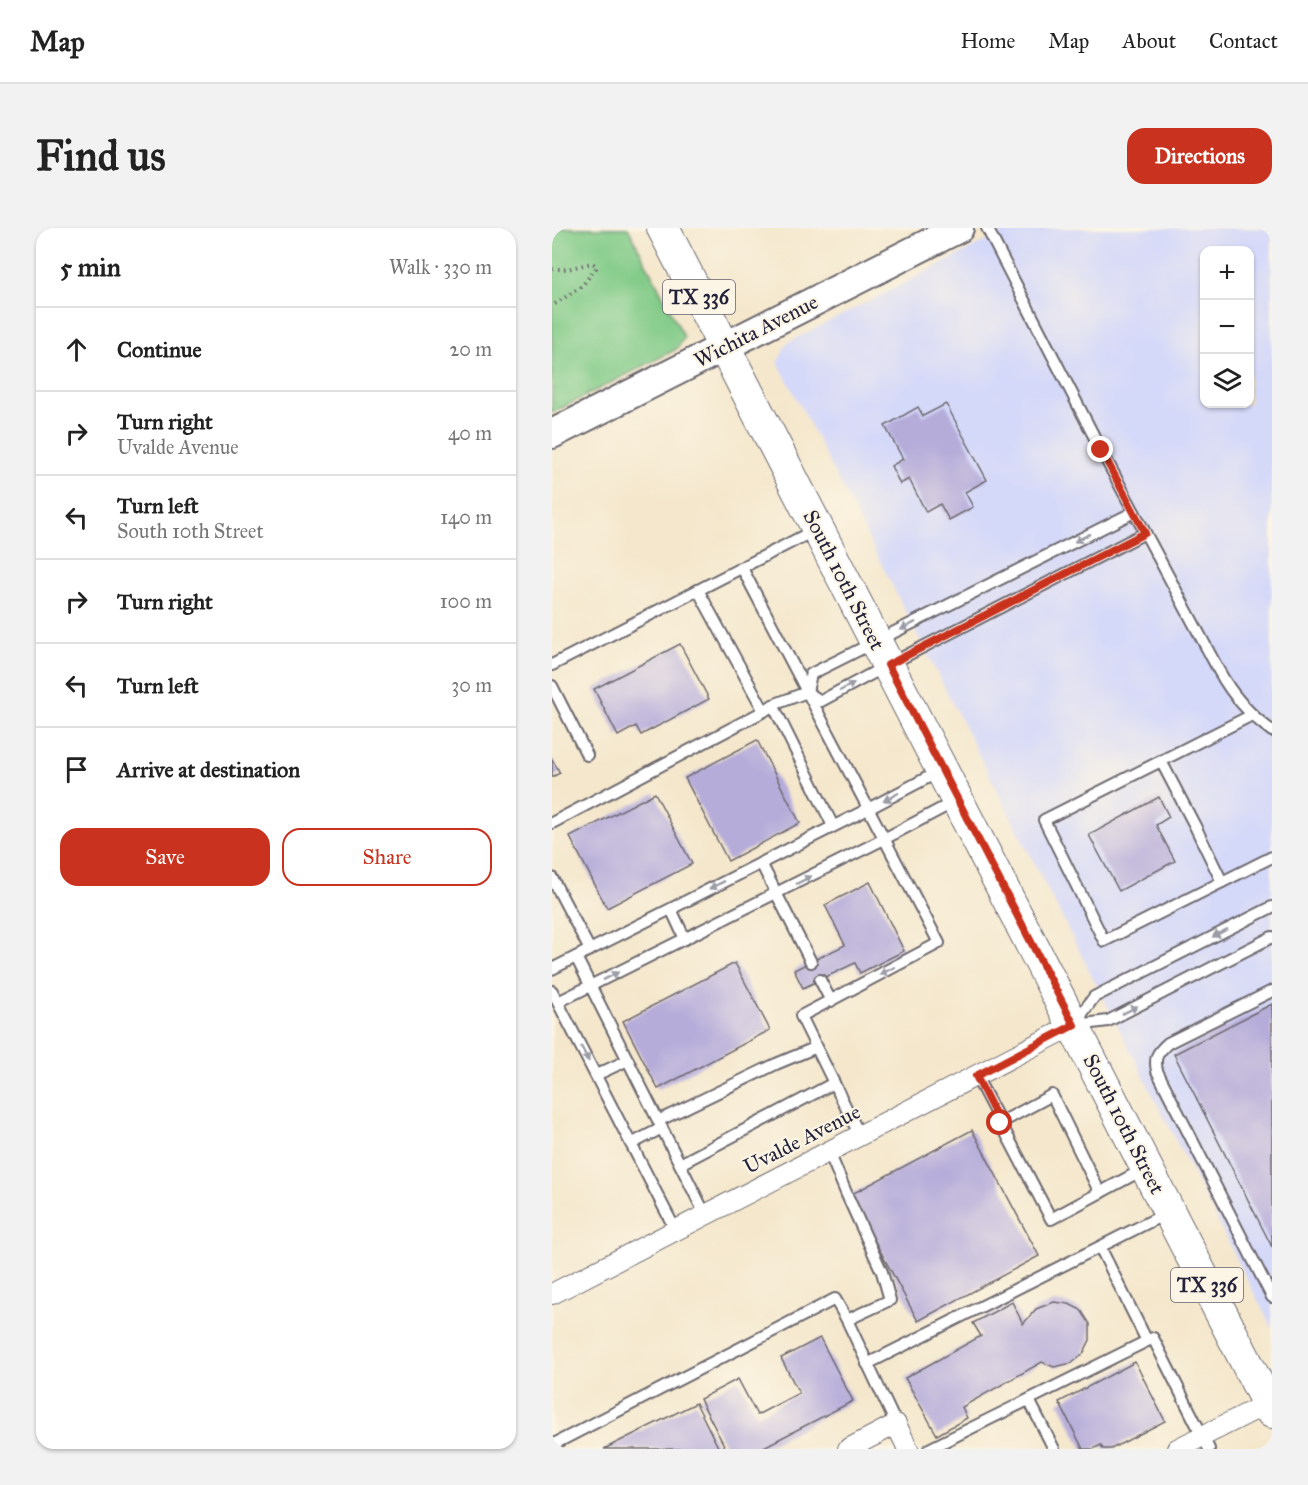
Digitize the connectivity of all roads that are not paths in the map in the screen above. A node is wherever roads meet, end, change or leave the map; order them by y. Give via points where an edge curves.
1 (663, 228) edge
2 (959, 228) edge
3 (987, 228) edge
4 (725, 347) junction
5 (552, 434) edge
6 (1134, 512) junction
7 (818, 529) junction
8 (1145, 533) junction
9 (742, 568) junction
10 (698, 590) junction
11 (882, 653) junction
12 (552, 665) edge
13 (552, 686) edge
14 (807, 692) junction
15 (769, 708) junction
16 (1252, 715) junction
17 (1272, 731) edge
18 (587, 755) dead end
19 (1161, 761) junction
20 (943, 769) junction
21 (958, 800) junction
22 (868, 809) junction
23 (552, 823) edge
24 (833, 826) junction
25 (884, 839) junction
26 (1272, 857) edge
27 (761, 863) junction
28 (552, 879) edge
29 (1222, 882) junction
30 (776, 894) junction
31 (1272, 907) edge
32 (670, 909) junction
33 (1272, 937) edge
34 (685, 939) junction
35 (590, 950) junction
36 (576, 957) junction
37 (811, 962) dead end
38 (552, 969) edge
39 (820, 980) dead end
40 (591, 986) junction
41 (552, 991) edge
42 (1272, 991) edge
43 (831, 1001) junction
44 (558, 1002) junction
45 (1074, 1025) junction
46 (817, 1047) junction
47 (628, 1060) junction
48 (596, 1075) junction
49 (976, 1076) junction
50 (834, 1083) junction
51 (1000, 1123) junction
52 (660, 1125) junction
53 (860, 1136) junction
54 (631, 1144) junction
55 (829, 1152) junction
56 (680, 1164) junction
57 (1147, 1168) junction
58 (1100, 1192) junction
59 (1170, 1212) junction
60 (705, 1216) junction
61 (676, 1231) junction
62 (1100, 1246) junction
63 (552, 1294) edge
64 (1272, 1297) edge
65 (847, 1320) junction
66 (1147, 1341) junction
67 (867, 1364) junction
68 (1029, 1400) junction
69 (1270, 1405) edge
70 (896, 1424) junction
71 (1205, 1443) edge
72 (554, 1446) edge
73 (848, 1449) edge
74 (908, 1449) edge
75 (929, 1449) edge
76 (1054, 1449) edge
77 (1177, 1449) edge

1 - 4 main road, South 10th Street / TX 336
2 - 4 main road, Wichita Avenue
3 - 6 lane
4 - 5 main road, Wichita Avenue
4 - 7 main road, South 10th Street / TX 336
6 - 8 lane
6 -> 11 lane
7 - 9 lane
7 - 11 main road, South 10th Street / TX 336
8 - 11 lane
8 - 16 lane via 1224,681
9 - 10 lane
9 - 14 lane
10 - 12 lane
10 - 15 lane
11 - 14 lane via 811,674
14 -> 11 lane via 821,701
11 - 20 main road, South 10th Street / TX 336
13 - 18 lane
14 - 15 lane
14 - 22 lane
15 - 23 lane
15 - 24 lane
16 - 17 lane
16 - 19 lane
19 - 29 lane
19 - 29 lane via 1044,820 1104,942
20 - 21 main road, South 10th Street / TX 336
20 -> 22 lane
21 - 25 lane
21 - 45 main road, South 10th Street / TX 336
22 - 24 lane
22 - 25 lane
24 - 27 lane
30 -> 25 lane
25 -> 43 lane via 939,943
26 - 29 lane
27 - 30 lane
27 -> 32 lane
28 - 35 lane
30 - 34 lane
30 - 37 lane
31 -> 45 lane via 1094,997
32 - 34 lane
32 - 35 lane
45 -> 33 lane via 1108,1021
40 -> 34 lane
35 - 36 lane
36 - 38 lane
36 - 40 lane
39 - 43 lane
40 - 44 lane
40 - 47 lane
41 - 44 lane
42 - 64 lane via 1168,1043 1155,1060 1157,1071
43 - 46 lane via 801,1016
44 -> 48 lane
45 - 49 street, Uvalde Avenue
45 - 57 main road, South 10th Street / TX 336
46 - 50 lane
46 - 52 lane via 776,1064
47 - 48 lane
47 - 52 lane
48 - 54 lane
49 - 51 lane
49 - 53 street, Uvalde Avenue
50 - 53 lane
50 - 56 lane
51 - 58 lane via 1051,1219
51 - 58 lane via 1052,1095
52 - 54 lane
52 - 56 lane
53 - 55 street, Uvalde Avenue
54 - 61 lane
55 - 60 street, Uvalde Avenue
55 - 65 lane via 882,1272 890,1300
56 - 60 lane
57 - 58 lane
57 - 59 main road, South 10th Street / TX 336
59 - 62 lane
59 - 69 main road, South 10th Street / TX 336
60 - 61 street, Uvalde Avenue
61 - 63 street, Uvalde Avenue
62 - 66 lane
62 - 67 lane
65 - 67 lane
65 - 72 lane via 836,1299
66 - 68 lane
66 - 71 lane via 1153,1338
67 - 70 lane
68 - 75 lane
68 - 76 lane
69 - 71 street
70 - 73 street
70 - 74 street
71 - 77 street

